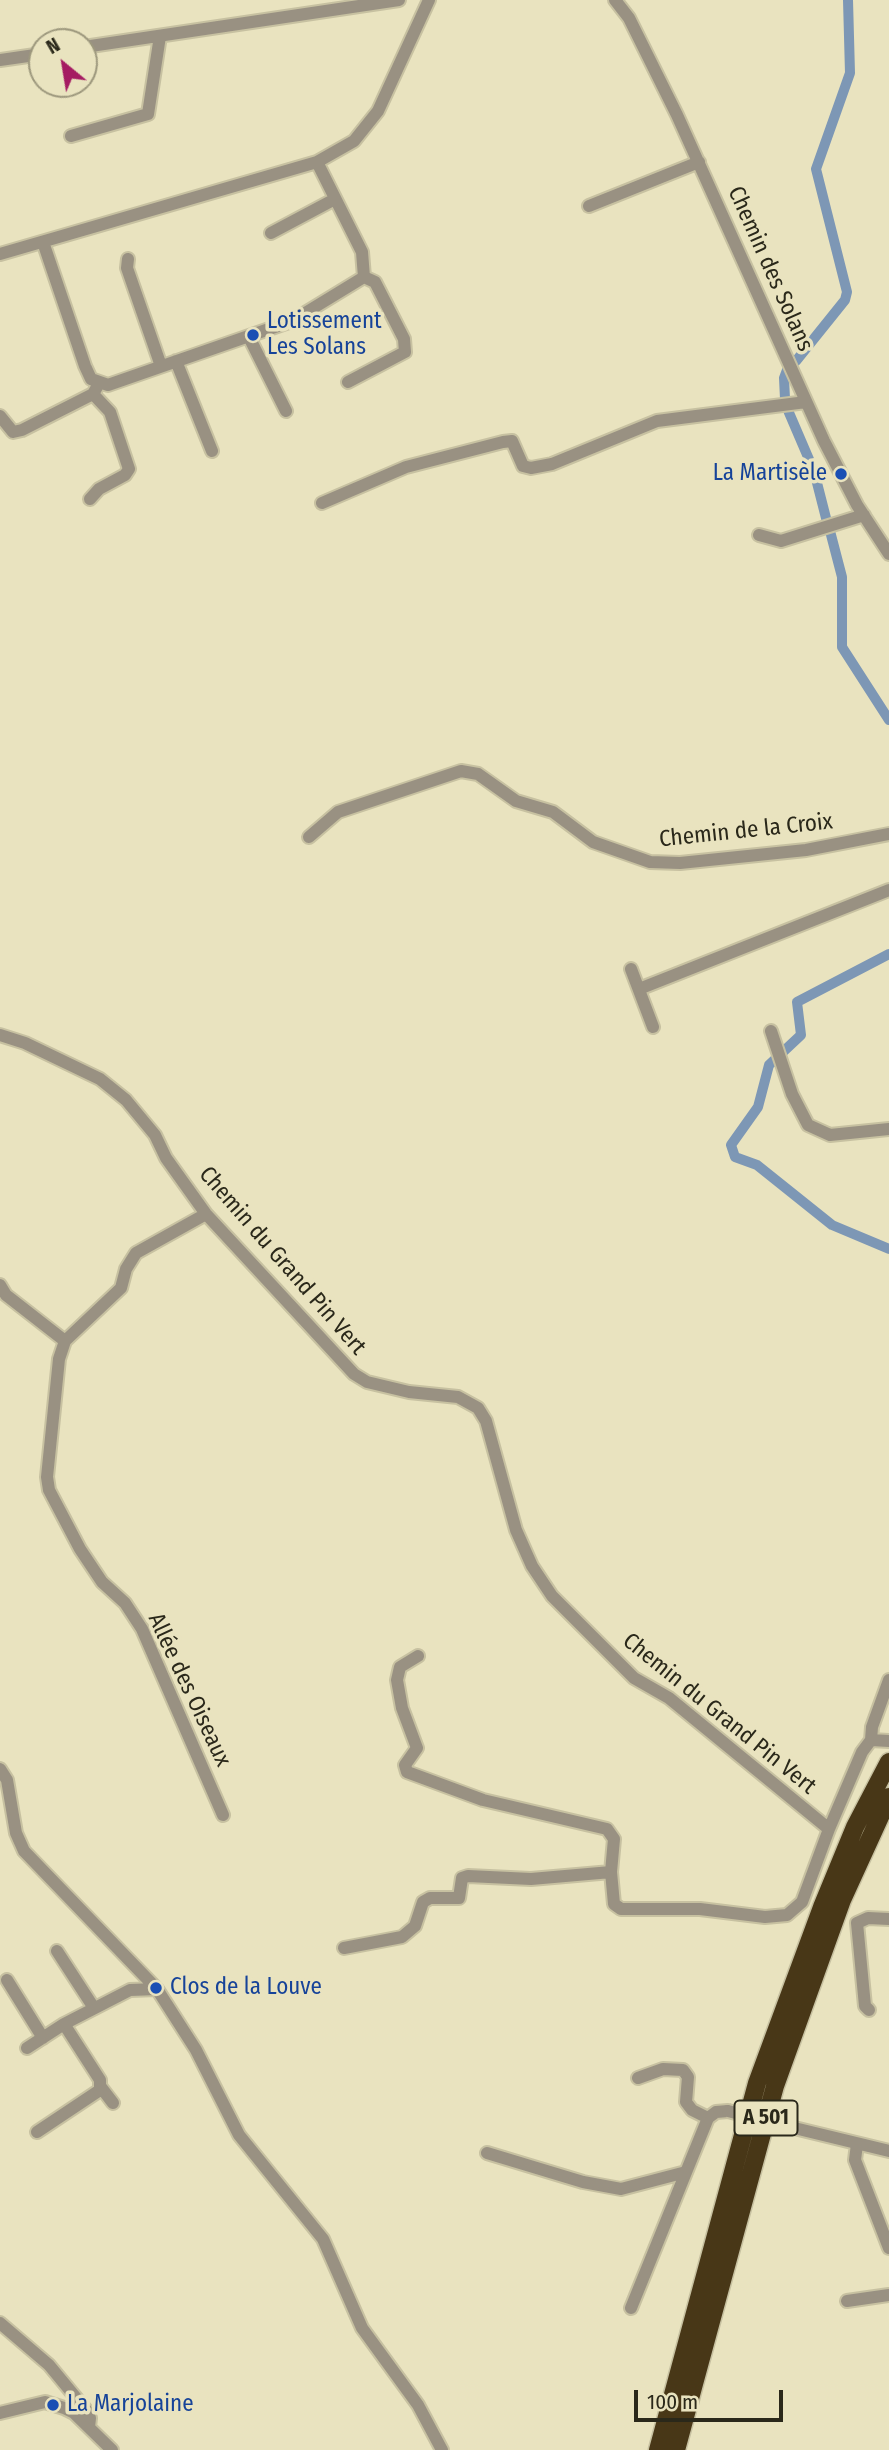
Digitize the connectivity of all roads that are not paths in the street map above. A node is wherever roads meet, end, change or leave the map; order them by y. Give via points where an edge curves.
1 (400, 0) edge
2 (429, 0) edge
3 (615, 0) edge
4 (160, 36) junction
5 (98, 45) edge
6 (28, 56) edge
7 (0, 60) edge
8 (71, 136) dead end
9 (317, 162) junction
10 (699, 162) junction
11 (335, 199) junction
12 (589, 206) dead end
13 (271, 233) dead end
14 (43, 242) junction
15 (0, 254) edge
16 (128, 259) dead end
17 (364, 276) junction
18 (249, 337) junction
19 (176, 361) junction
20 (161, 366) junction
21 (348, 382) dead end
22 (96, 389) junction
23 (806, 402) junction
24 (286, 411) dead end
25 (0, 416) edge
26 (212, 451) dead end
27 (90, 499) dead end
28 (321, 503) dead end
29 (864, 514) junction
30 (759, 535) dead end
31 (889, 554) edge
32 (889, 834) edge
33 (309, 837) dead end
34 (889, 890) edge
35 (631, 969) dead end
36 (639, 989) junction
37 (653, 1027) dead end
38 (771, 1031) dead end
39 (0, 1035) edge
40 (889, 1129) edge
41 (206, 1214) junction
42 (0, 1285) edge
43 (65, 1342) junction
44 (418, 1656) dead end
45 (889, 1680) edge
46 (881, 1740) edge
47 (889, 1762) edge
48 (0, 1769) edge
49 (889, 1797) edge
50 (223, 1815) dead end
51 (829, 1829) junction
52 (611, 1872) junction
53 (889, 1919) edge
54 (344, 1948) dead end
55 (57, 1951) dead end
56 (7, 1980) dead end
57 (157, 1989) junction
58 (93, 2008) junction
59 (869, 2010) dead end
60 (64, 2024) junction
61 (43, 2038) junction
62 (27, 2048) dead end
63 (638, 2078) dead end
64 (100, 2086) junction
65 (113, 2103) dead end
66 (708, 2118) junction
67 (37, 2132) dead end
68 (857, 2144) junction
69 (889, 2151) edge
70 (487, 2154) dead end
71 (686, 2172) junction
72 (889, 2248) edge
73 (889, 2295) edge
74 (847, 2301) dead end
75 (631, 2308) dead end
76 (0, 2323) edge
77 (0, 2413) edge
78 (89, 2427) junction
79 (112, 2450) edge
80 (442, 2450) edge
81 (658, 2450) edge
82 (676, 2450) edge

1 - 4 street
2 - 9 street via 378,111 354,141
3 - 10 street, Chemin des Solans via 629,18
4 - 5 street
4 - 8 street via 148,114
6 - 7 street
9 - 11 street
9 - 14 street
10 - 12 street
10 - 23 street, Chemin des Solans
11 - 13 street
11 - 17 street via 362,252
14 - 15 street
14 - 22 street
16 - 20 street via 127,268
17 - 18 street via 292,321
17 - 21 street via 375,282 404,339 405,352
18 - 19 street
18 - 24 street
19 - 20 street
19 - 26 street
20 - 22 street
22 - 25 street via 22,430 13,432
22 - 27 street via 110,412 129,469
23 - 28 street via 657,421 552,464 531,468 523,466 512,441 503,442 406,467
23 - 29 street, Chemin des Solans
29 - 30 street via 781,541
29 - 31 street, Chemin des Solans
32 - 33 street, Chemin de la Croix via 806,850 650,862 593,842 553,812 516,801 478,774 461,771 338,812
34 - 36 street
35 - 36 street
36 - 37 street
38 - 40 street via 801,1117 808,1125 830,1135
39 - 41 street, Chemin du Grand Pin Vert via 100,1079 127,1100
41 - 43 street via 136,1253 116,1295
41 - 51 street, Chemin du Grand Pin Vert via 354,1374 408,1392 458,1397 478,1408 486,1421 516,1530 552,1595 634,1678 669,1698
42 - 43 street via 6,1295
43 - 50 street, Allée des Oiseaux via 59,1359 49,1490 87,1560 142,1629
44 - 52 street via 400,1667 397,1680 417,1748 405,1765 407,1772 483,1800 607,1829 614,1839
45 - 46 street via 872,1727
46 - 51 street via 862,1752
47 - 81 highway, A 501 via 855,1827 822,1907 757,2083
48 - 57 street via 7,1780 16,1833 24,1851
49 - 82 highway, A 501 via 842,1900 775,2086
51 - 52 street via 802,1902 780,1917 701,1909 617,1908 612,1900
52 - 54 street via 531,1879 468,1876 462,1878 459,1898 423,1902 415,1926 402,1937
53 - 59 street via 868,1918 857,1923
55 - 58 street
56 - 61 street
57 - 58 street via 130,1990
57 - 80 street via 196,2050 239,2135 323,2239 362,2328 418,2405
58 - 60 street
60 - 61 street
60 - 64 street
61 - 62 street
63 - 66 street via 663,2069 683,2070 688,2077 686,2102
64 - 65 street
64 - 67 street via 96,2095
66 - 68 street, bridge via 728,2111
66 - 71 street
68 - 69 street
68 - 72 street via 855,2160
70 - 71 street via 621,2189
71 - 75 street
73 - 74 street
76 - 78 street via 49,2365 87,2411
77 - 78 street via 45,2402 74,2413
78 - 79 street

